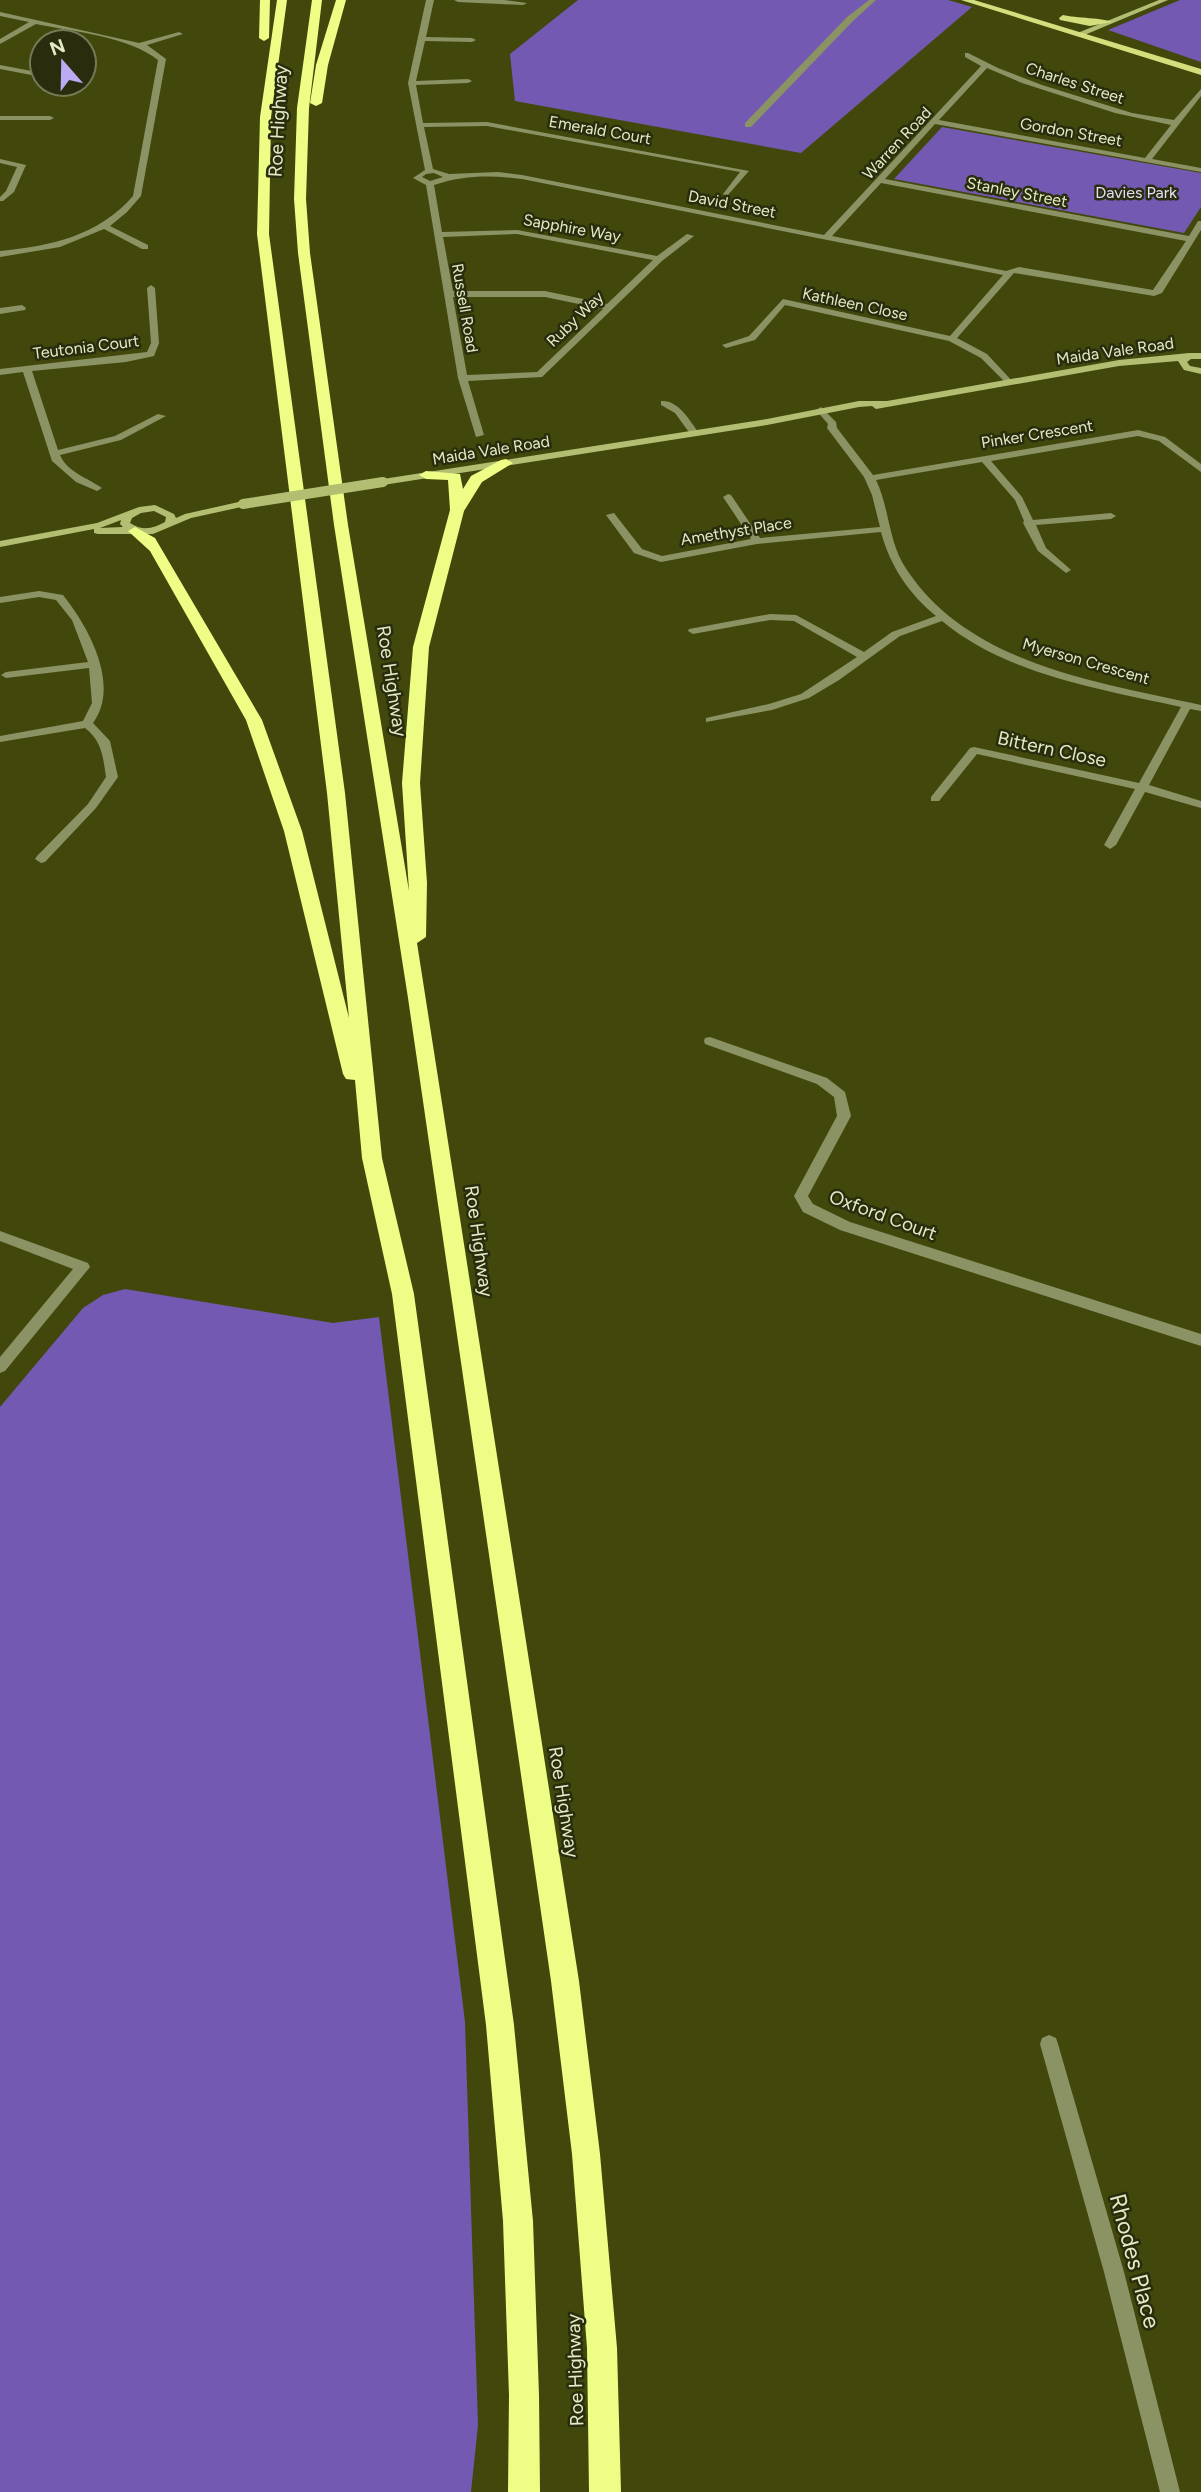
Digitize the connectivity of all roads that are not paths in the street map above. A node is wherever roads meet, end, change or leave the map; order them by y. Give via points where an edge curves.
1 (265, 0) edge
2 (282, 0) edge
3 (317, 0) edge
4 (341, 0) edge
5 (430, 0) edge
6 (458, 0) edge
7 (873, 0) edge
8 (965, 0) edge
9 (992, 0) edge
10 (1165, 0) edge
11 (523, 4) dead end
12 (1015, 6) junction
13 (0, 14) edge
14 (36, 21) junction
15 (1111, 22) junction
16 (1088, 32) junction
17 (179, 34) dead end
18 (422, 39) junction
19 (472, 40) dead end
20 (0, 42) edge
21 (139, 45) junction
22 (968, 55) dead end
23 (1201, 65) edge
24 (0, 66) edge
25 (985, 66) junction
26 (28, 72) edge
27 (1201, 72) edge
28 (468, 81) dead end
29 (412, 83) junction
30 (1201, 91) edge
31 (0, 118) edge
32 (50, 118) dead end
33 (935, 122) junction
34 (1177, 123) junction
35 (419, 125) junction
36 (748, 125) dead end
37 (1148, 159) junction
38 (0, 161) edge
39 (1201, 170) edge
40 (429, 171) junction
41 (260, 176) junction
42 (448, 176) junction
43 (881, 181) junction
44 (430, 184) junction
45 (727, 194) dead end
46 (3, 199) dead end
47 (1201, 223) edge
48 (106, 227) junction
49 (438, 235) junction
50 (690, 236) dead end
51 (827, 237) junction
52 (1190, 239) junction
53 (145, 247) dead end
54 (304, 253) junction
55 (0, 254) edge
56 (659, 259) junction
57 (1008, 274) junction
58 (150, 288) dead end
59 (450, 294) junction
60 (608, 307) junction
61 (22, 308) dead end
62 (0, 311) edge
63 (952, 340) junction
64 (726, 345) dead end
65 (1201, 356) edge
66 (1185, 358) junction
67 (1187, 368) junction
68 (27, 370) junction
69 (1201, 371) edge
70 (0, 372) edge
71 (1049, 376) junction
72 (463, 378) junction
73 (1009, 382) junction
74 (664, 403) dead end
75 (818, 413) junction
76 (161, 416) dead end
77 (694, 433) junction
78 (479, 435) dead end
79 (56, 453) junction
80 (984, 459) junction
81 (506, 463) junction
82 (1201, 469) edge
83 (426, 475) junction
84 (869, 478) junction
85 (97, 488) dead end
86 (728, 497) dead end
87 (155, 508) junction
88 (219, 508) junction
89 (457, 511) junction
90 (611, 515) dead end
91 (1111, 516) dead end
92 (1028, 523) junction
93 (133, 524) junction
94 (166, 527) junction
95 (886, 529) junction
96 (16, 541) junction
97 (757, 541) junction
98 (0, 544) edge
99 (1066, 570) dead end
100 (0, 600) edge
101 (942, 617) junction
102 (693, 631) dead end
103 (863, 656) junction
104 (94, 664) junction
105 (6, 676) dead end
106 (1187, 705) junction
107 (1201, 708) edge
108 (710, 720) dead end
109 (87, 724) junction
110 (0, 739) edge
111 (1142, 787) junction
112 (935, 799) dead end
113 (1201, 805) edge
114 (1110, 845) dead end
115 (41, 859) dead end
116 (417, 998) junction
117 (710, 1041) dead end
118 (372, 1157) junction
119 (0, 1236) edge
120 (1201, 1340) edge
121 (0, 1367) edge
122 (1049, 2044) dead end
123 (524, 2492) edge
124 (605, 2492) edge
125 (1170, 2492) edge

1 - 41 highway via 257,104
2 - 41 highway, Roe Highway via 264,108
3 - 54 highway, Roe Highway via 303,108 300,199
4 - 54 highway via 308,144
5 - 18 street
6 - 11 street
7 - 36 street
8 - 16 main road
9 - 12 main road
10 - 15 main road
12 - 15 main road via 1080,22
12 - 16 main road
13 - 14 street
14 - 20 street
14 - 21 street
15 - 16 main road
16 - 23 main road
16 - 27 main road
17 - 21 street
18 - 19 street
18 - 29 street
21 - 48 street via 162,59 160,76 137,196 126,212
22 - 25 street, Charles Street
24 - 26 street
25 - 33 street, Warren Road
25 - 34 street, Charles Street via 1137,118
28 - 29 street
29 - 35 street
30 - 34 street
31 - 32 street
33 - 37 street, Gordon Street
33 - 43 street, Warren Road
34 - 37 street
35 - 40 street
35 - 45 street, Emerald Court via 487,124 745,171
37 - 39 street, Gordon Street
38 - 46 street via 22,165
40 - 42 street
40 - 44 street, Russell Road via 417,178
41 - 118 highway, Roe Highway via 263,234 336,793
42 - 44 street via 444,182
42 - 51 street, David Street via 522,177
43 - 51 street, Warren Road
43 - 52 street, Stanley Street
44 - 49 street, Russell Road
47 - 52 street
48 - 53 street
48 - 55 street via 69,241
49 - 56 street, Sapphire Way via 517,232
49 - 59 street, Russell Road
50 - 56 street, Ruby Way
51 - 57 street, David Street
52 - 57 street, David Street via 1154,293 1019,270
54 - 116 highway, Roe Highway via 341,525
56 - 60 street, Ruby Way
57 - 63 street
58 - 68 street, Teutonia Court via 155,344 151,354
59 - 60 street via 545,294
59 - 72 street, Russell Road
60 - 72 street, Ruby Way via 539,374
61 - 62 street
63 - 64 street, Kathleen Close via 783,302 752,338
63 - 73 street via 984,356
65 - 66 main road, Maida Vale Road
66 - 67 main road via 1182,364
66 - 71 main road, Maida Vale Road via 1119,363
67 - 69 main road, Maida Vale Road
67 - 71 main road, Maida Vale Road via 1136,366
68 - 70 street, Teutonia Court
68 - 79 street
71 - 73 main road, Maida Vale Road
72 - 78 street, Russell Road
73 - 75 main road, Maida Vale Road
74 - 77 street via 678,411
75 - 77 main road, Maida Vale Road
75 - 84 street, Myerson Crescent
76 - 79 street via 118,438
77 - 81 main road, Maida Vale Road
79 - 85 street via 64,469
80 - 82 street, Pinker Crescent via 1138,433 1162,439
80 - 84 street, Pinker Crescent
80 - 92 street via 1019,499
81 - 83 main road, Maida Vale Road
81 - 89 highway via 476,479
83 - 88 main road, Maida Vale Road, bridge
83 - 89 highway via 456,478
84 - 95 street, Myerson Crescent
86 - 97 street
87 - 88 main road, Maida Vale Road
87 - 93 main road, Maida Vale Road
87 - 94 main road via 171,516
88 - 94 main road, Maida Vale Road
89 - 116 highway via 421,647 411,783 418,888
90 - 97 street, Amethyst Place via 638,551 652,558
91 - 92 street
92 - 99 street via 1042,549
93 - 94 main road, Maida Vale Road via 154,531
93 - 96 main road
93 - 96 main road via 100,525
93 - 118 highway via 158,551 254,720 293,831
95 - 97 street, Amethyst Place
95 - 101 street, Myerson Crescent via 906,578
96 - 98 main road
100 - 104 street via 59,597 78,621
101 - 103 street via 895,634
101 - 106 street, Myerson Crescent via 959,631 1019,659 1099,685
102 - 103 street via 788,617
103 - 108 street via 806,696
104 - 105 street
104 - 109 street via 97,710
106 - 107 street, Myerson Crescent
106 - 111 street
109 - 110 street
109 - 115 street via 106,743 112,777 92,806
111 - 112 street, Bittern Close via 974,750
111 - 113 street
111 - 114 street
116 - 124 highway, Roe Highway via 565,1981 601,2334
117 - 120 street, Oxford Court via 822,1081 840,1095 844,1116 801,1196 808,1208 845,1226
118 - 123 highway, Roe Highway via 403,1294 499,2025 518,2221
119 - 121 street via 83,1267
122 - 125 street, Rhodes Place

